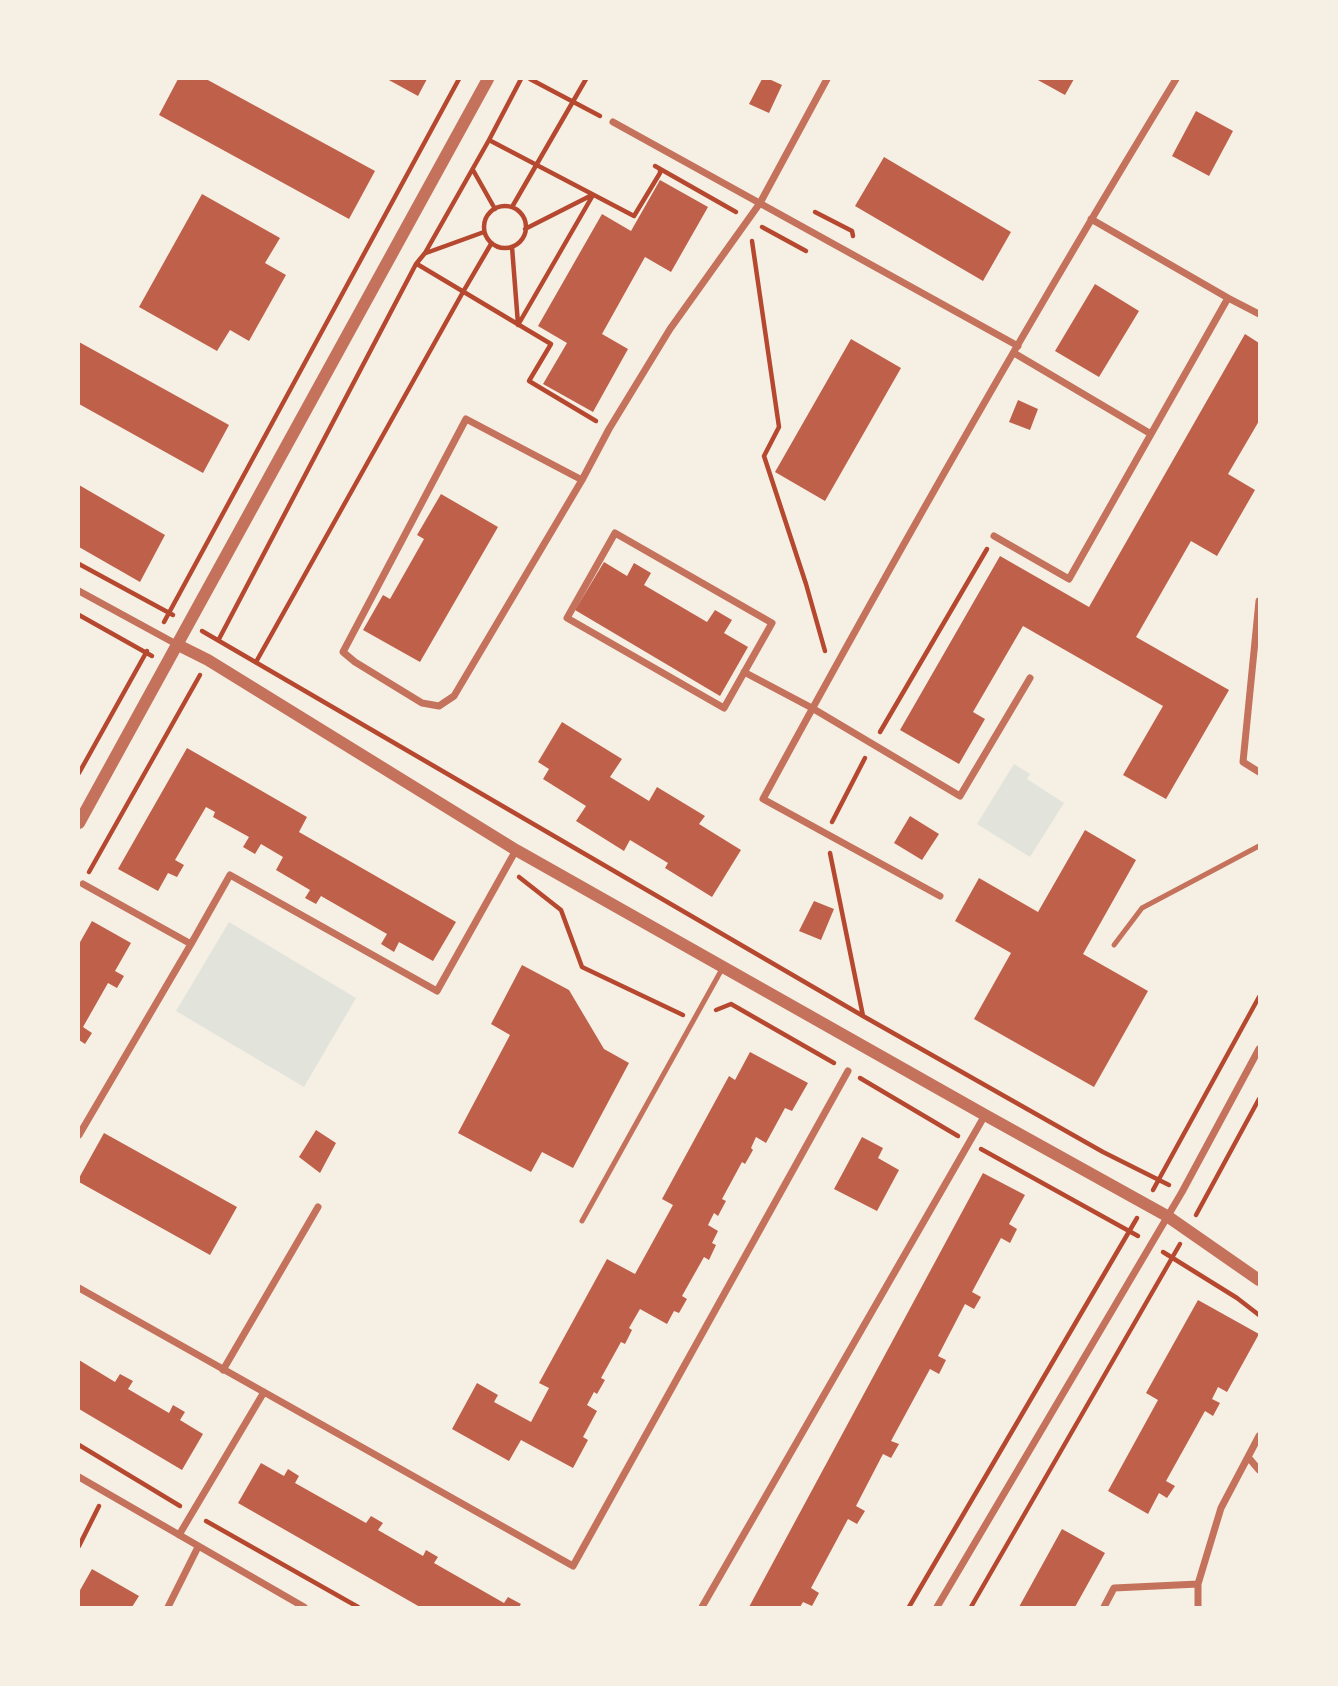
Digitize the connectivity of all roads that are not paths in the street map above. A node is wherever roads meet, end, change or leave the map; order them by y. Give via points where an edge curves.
1 (488, 79) edge
2 (827, 79) edge
3 (1176, 79) edge
4 (612, 122) road end
5 (760, 203) junction
6 (1091, 219) junction
7 (1228, 298) junction
8 (1259, 314) edge
9 (1016, 349) junction
10 (1151, 434) junction
11 (582, 480) junction
12 (994, 536) road end
13 (79, 591) edge
14 (1259, 601) edge
15 (178, 645) junction
16 (744, 672) junction
17 (1030, 678) dead end
18 (812, 708) junction
19 (1259, 772) edge
20 (79, 823) edge
21 (1259, 846) edge
22 (516, 850) junction
23 (83, 884) road end
24 (940, 896) dead end
25 (191, 944) junction
26 (1114, 945) dead end
27 (724, 966) junction
28 (1259, 1048) edge
29 (848, 1071) road end
30 (985, 1115) junction
31 (79, 1135) edge
32 (318, 1207) dead end
33 (1167, 1216) junction
34 (582, 1221) dead end
35 (1259, 1280) edge
36 (79, 1288) edge
37 (223, 1370) junction
38 (264, 1392) junction
39 (1259, 1436) edge
40 (1248, 1457) junction
41 (1259, 1470) edge
42 (79, 1477) edge
43 (179, 1535) junction
44 (198, 1547) junction
45 (1198, 1584) junction
46 (168, 1607) edge
47 (304, 1607) edge
48 (702, 1607) edge
49 (937, 1607) edge
50 (1104, 1607) edge
51 (1198, 1607) edge

1 - 15 street
2 - 5 street
3 - 6 street
4 - 5 street
5 - 9 street
5 - 11 street via 670,329
6 - 7 street
6 - 9 street
7 - 8 street
7 - 10 street
9 - 10 street
9 - 18 street
10 - 12 street via 1069,579
11 - 11 street via 454,696 439,706 422,703 343,652 466,419
13 - 15 street
14 - 19 street via 1243,762
15 - 20 street
15 - 22 street
16 - 16 street via 724,708 566,618 615,533 772,623
16 - 18 street
17 - 18 street via 960,796
18 - 24 street via 763,799
21 - 26 lane via 1142,908
22 - 25 street via 437,991 230,875
22 - 27 street
23 - 25 street
25 - 31 street
27 - 30 street
27 - 34 lane
28 - 33 street
29 - 38 street via 573,1566
30 - 33 street
30 - 48 street
32 - 37 street
33 - 35 street
33 - 49 street
36 - 37 street
37 - 38 street
38 - 43 street
39 - 40 street
40 - 41 street
40 - 45 street via 1221,1508
42 - 43 street
43 - 44 street
44 - 46 street
44 - 47 street
45 - 50 street via 1114,1588
45 - 51 street

